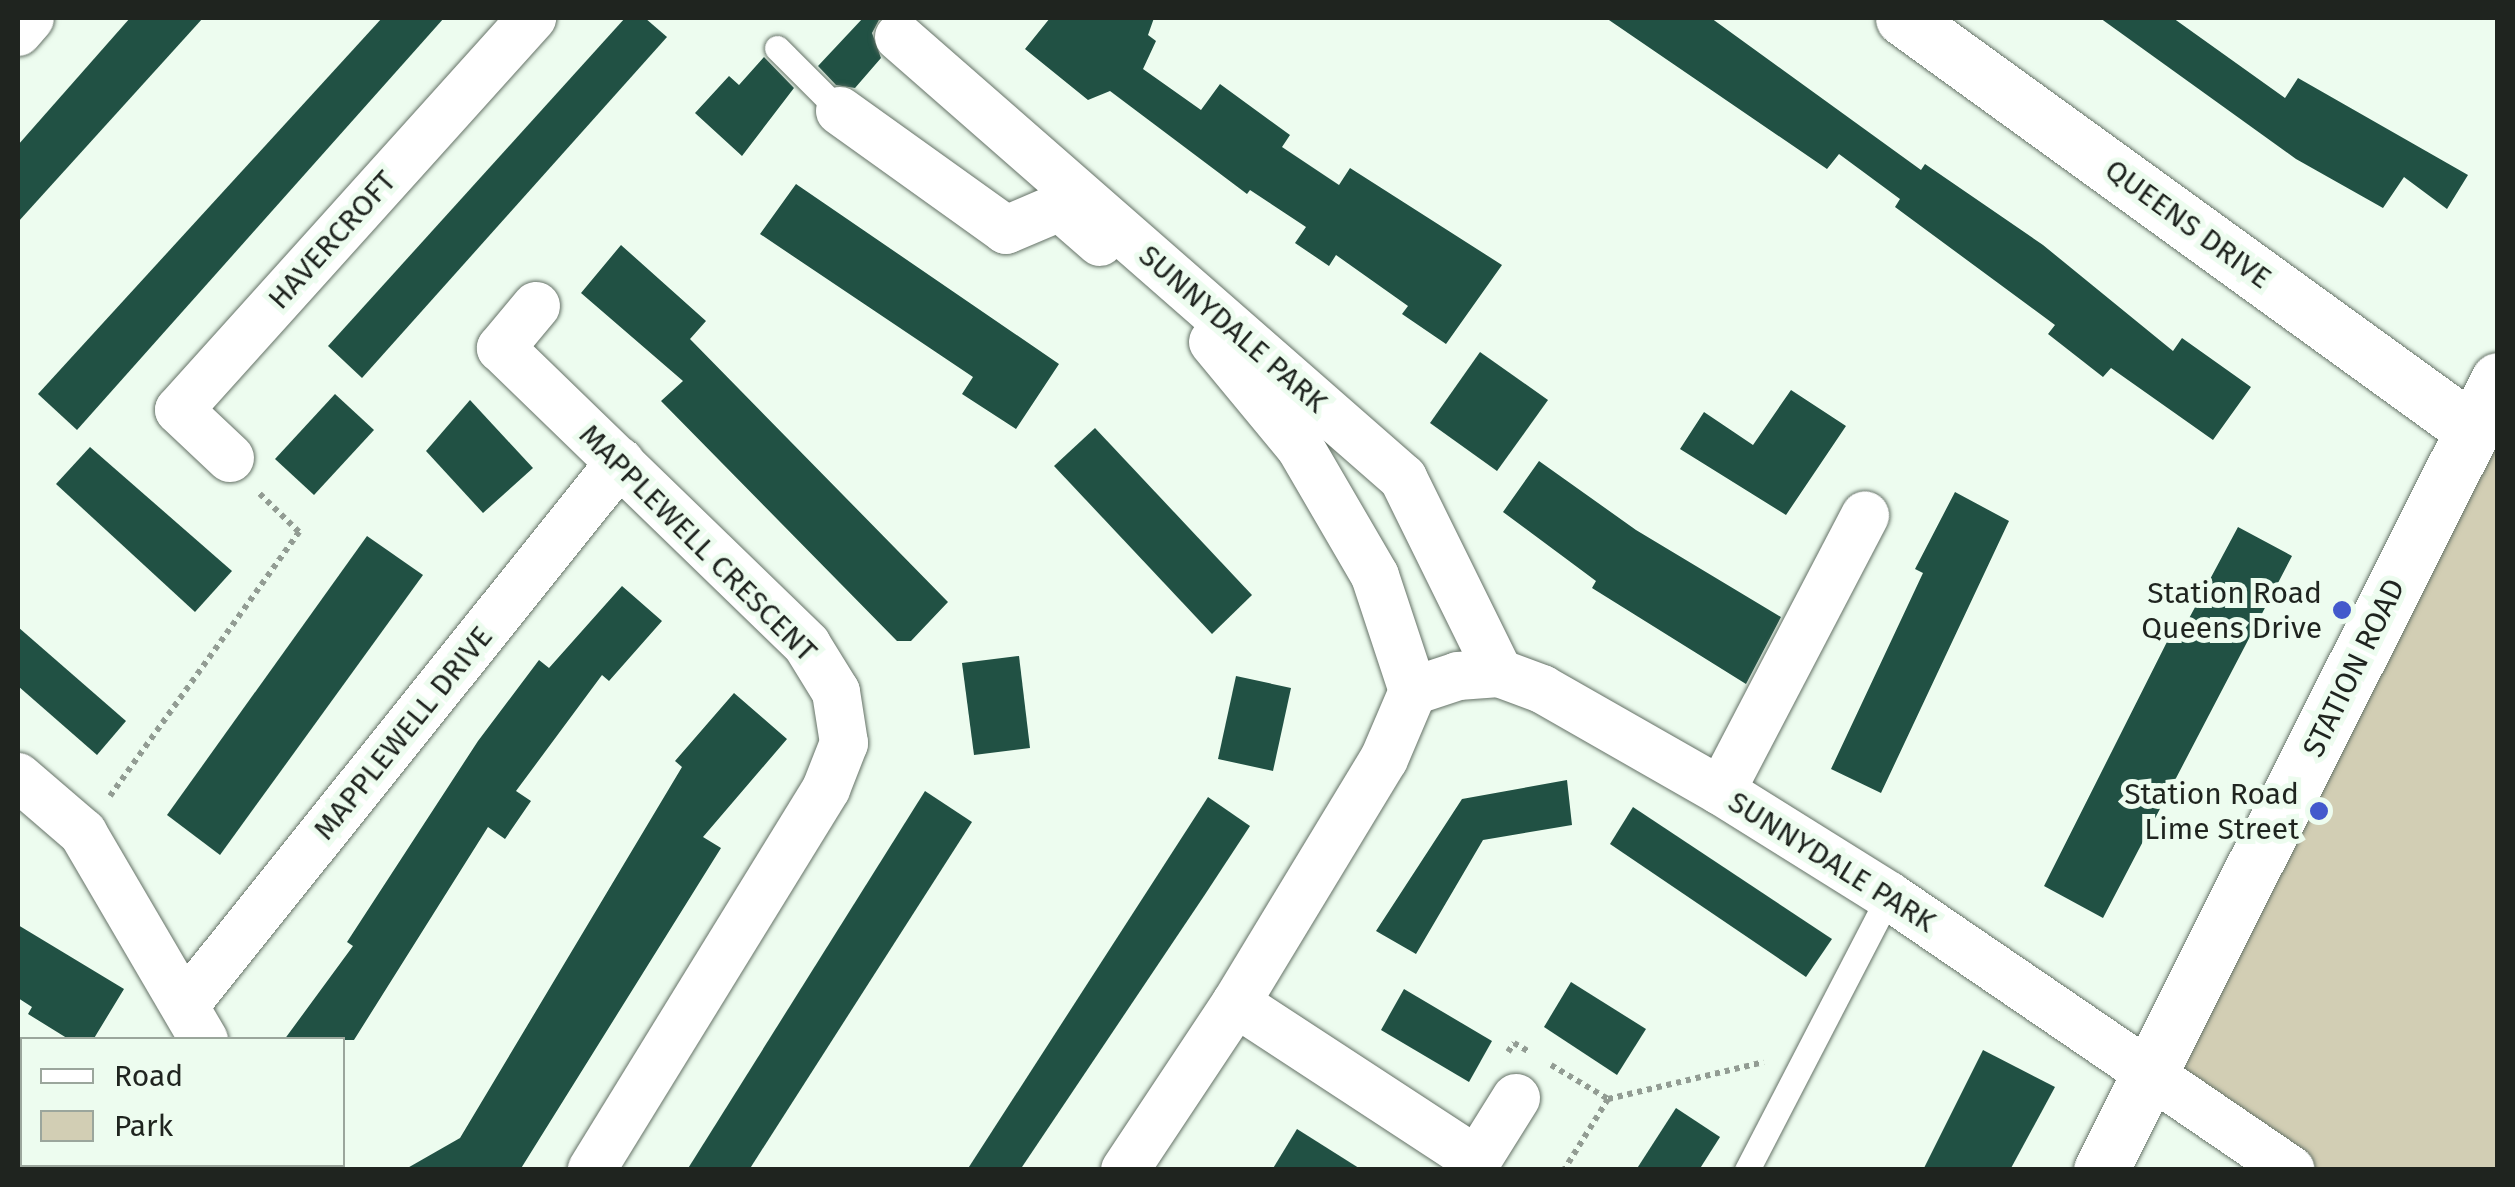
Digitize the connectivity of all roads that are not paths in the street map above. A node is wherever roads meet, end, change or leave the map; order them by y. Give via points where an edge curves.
1 (30, 18) edge
2 (532, 18) edge
3 (1903, 18) edge
4 (18, 32) edge
5 (899, 37) dead end
6 (777, 48) dead end
7 (840, 110) joint
8 (536, 306) dead end
9 (2498, 380) edge
10 (2472, 430) junction
11 (230, 458) road end
12 (620, 462) junction
13 (1864, 514) dead end
14 (1499, 673) junction
15 (1413, 691) junction
16 (18, 777) edge
17 (1721, 791) junction
18 (1889, 896) junction
19 (1236, 1003) junction
20 (195, 1022) edge
21 (2154, 1071) junction
22 (1516, 1098) dead end
23 (1474, 1165) edge
24 (592, 1170) edge
25 (1124, 1170) edge
26 (1747, 1170) edge
27 (2102, 1170) edge
28 (2290, 1170) edge

1 - 4 street
2 - 11 street, HAVERCROFT via 179,410
3 - 10 main road, QUEENS DRIVE
5 - 14 street, SUNNYDALE PARK via 1404,478
6 - 7 lane
7 - 15 street, SUNNYDALE PARK via 1006,230 1060,208 1203,330 1300,447 1376,576
8 - 12 street, MAPPLEWELL CRESCENT via 501,348
9 - 10 main road, STATION ROAD
10 - 21 main road, STATION ROAD
12 - 20 street, MAPPLEWELL DRIVE
12 - 24 street, MAPPLEWELL CRESCENT via 807,645 836,692 844,743 826,789
13 - 17 street
14 - 15 street, SUNNYDALE PARK via 1458,676
14 - 17 street, SUNNYDALE PARK via 1542,689
15 - 19 street via 1384,759
16 - 20 street via 83,834
17 - 18 street, SUNNYDALE PARK
18 - 21 street, SUNNYDALE PARK
18 - 26 lane
19 - 23 street
19 - 25 street
21 - 27 main road, STATION ROAD
21 - 28 street, SUNNYDALE PARK
22 - 23 street

